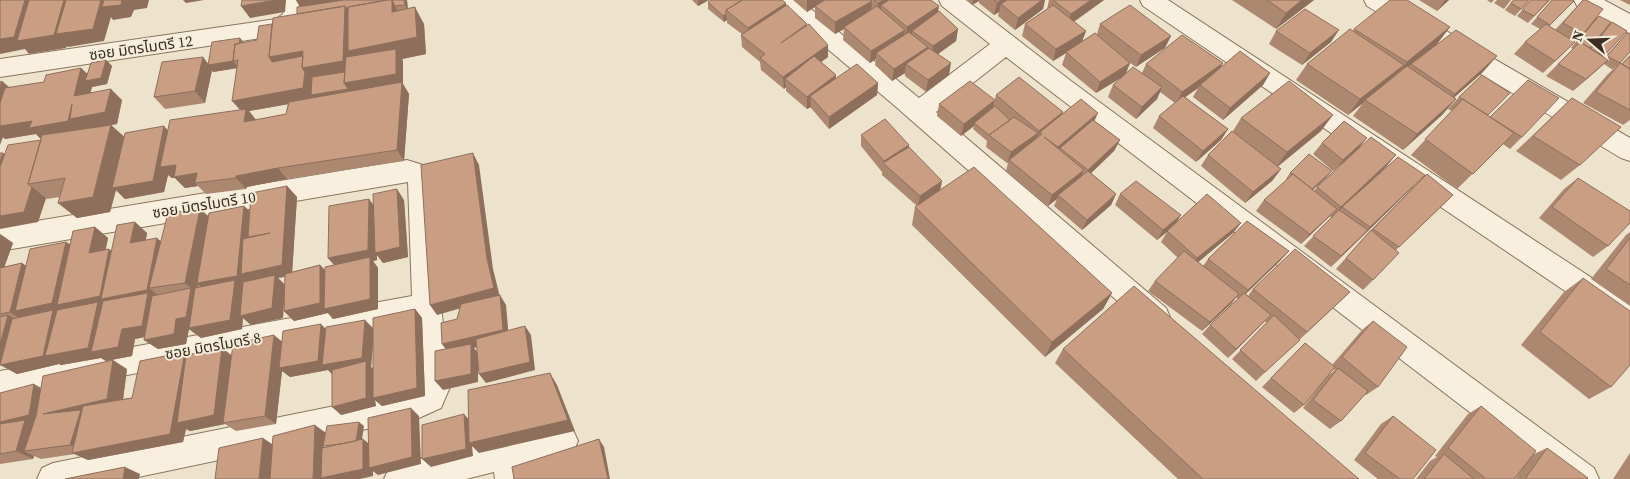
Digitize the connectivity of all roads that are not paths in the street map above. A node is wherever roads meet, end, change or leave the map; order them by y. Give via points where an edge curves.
1 (297, 0) edge
2 (785, 0) edge
3 (950, 0) edge
4 (1151, 0) edge
5 (1375, 0) edge
6 (1585, 0) edge
7 (1630, 25) edge
8 (1007, 44) junction
9 (0, 68) edge
10 (918, 112) junction
11 (1630, 151) edge
12 (0, 239) edge
13 (427, 306) junction
14 (1630, 319) edge
15 (1176, 334) edge
16 (0, 385) edge
17 (562, 441) dead end
18 (510, 467) edge
19 (53, 479) edge
20 (400, 479) edge
21 (1583, 479) edge

1 - 9 street, ซอย มิตรไมตรี 12 via 296,14 282,27
2 - 10 street
3 - 8 street
4 - 14 street
5 - 11 street
6 - 7 street
8 - 10 street
8 - 21 street
10 - 15 street
12 - 13 street, ซอย มิตรไมตรี 10 via 407,171 418,174 421,180
13 - 16 street, ซอย มิตรไมตรี 8
13 - 19 street via 435,387 430,398 419,404
17 - 18 street
18 - 20 street

